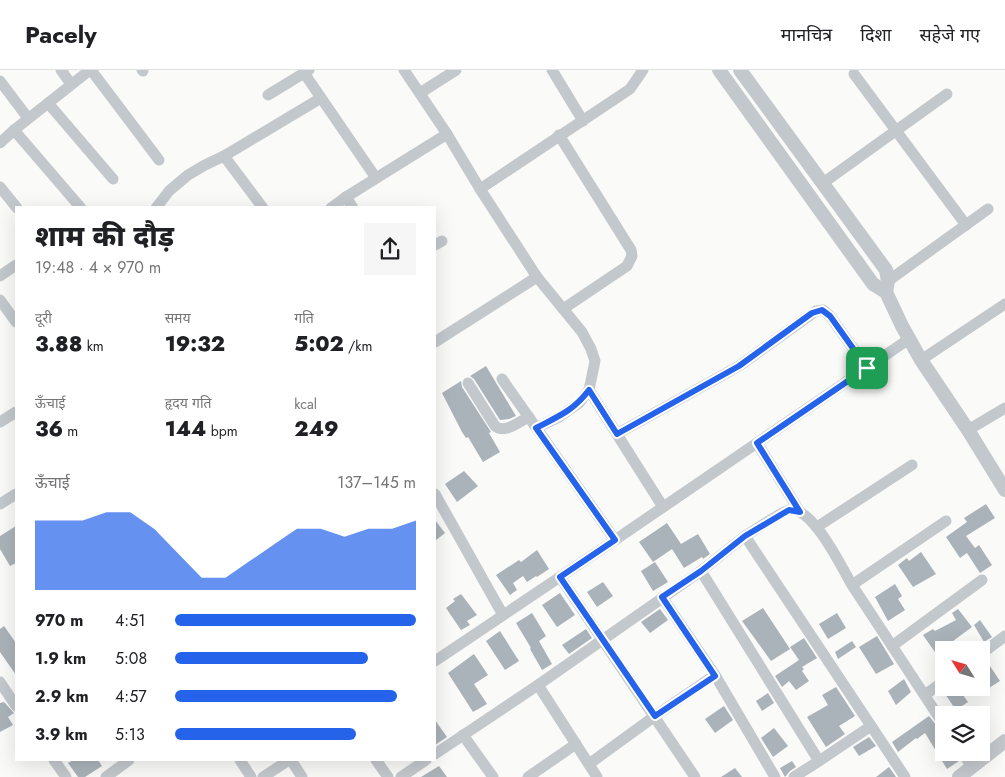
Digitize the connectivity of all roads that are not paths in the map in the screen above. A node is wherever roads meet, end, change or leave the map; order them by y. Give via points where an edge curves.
1 (61, 70) edge
2 (91, 70) edge
3 (404, 70) edge
4 (456, 70) edge
5 (552, 70) edge
6 (643, 70) edge
7 (718, 70) edge
8 (740, 70) edge
9 (306, 72) edge
10 (854, 74) dead end
11 (0, 81) edge
12 (71, 84) junction
13 (420, 94) junction
14 (947, 94) dead end
15 (268, 95) dead end
16 (321, 98) junction
17 (48, 103) junction
18 (28, 118) junction
19 (583, 120) junction
20 (14, 130) junction
21 (896, 131) junction
22 (447, 134) junction
23 (559, 136) junction
24 (0, 143) edge
25 (224, 156) junction
26 (159, 160) dead end
27 (376, 178) junction
28 (113, 180) dead end
29 (823, 184) junction
30 (0, 187) edge
31 (480, 189) junction
32 (346, 197) junction
33 (15, 206) edge
34 (79, 206) edge
35 (158, 206) edge
36 (262, 206) edge
37 (334, 206) edge
38 (352, 206) edge
39 (988, 209) dead end
40 (966, 225) junction
41 (15, 266) edge
42 (0, 276) edge
43 (537, 277) junction
44 (887, 286) junction
45 (0, 300) edge
46 (1005, 304) edge
47 (563, 309) junction
48 (15, 321) edge
49 (436, 338) edge
50 (909, 339) junction
51 (921, 360) junction
52 (867, 368) junction
53 (502, 379) dead end
54 (468, 383) dead end
55 (589, 390) junction
56 (1005, 408) edge
57 (15, 413) edge
58 (529, 417) junction
59 (0, 422) edge
60 (536, 428) junction
61 (968, 430) junction
62 (617, 434) junction
63 (757, 443) junction
64 (912, 465) dead end
65 (1005, 490) edge
66 (15, 495) edge
67 (436, 496) edge
68 (0, 504) edge
69 (663, 507) junction
70 (800, 512) junction
71 (946, 520) dead end
72 (817, 527) junction
73 (745, 536) junction
74 (615, 540) junction
75 (701, 571) junction
76 (560, 577) junction
77 (982, 580) dead end
78 (852, 585) junction
79 (662, 597) junction
80 (503, 615) junction
81 (1005, 636) edge
82 (604, 640) junction
83 (892, 646) junction
84 (990, 647) edge
85 (436, 660) edge
86 (715, 676) junction
87 (0, 682) edge
88 (538, 685) junction
89 (935, 687) edge
90 (924, 695) junction
91 (15, 704) edge
92 (935, 712) edge
93 (655, 716) junction
94 (871, 726) junction
95 (463, 735) junction
96 (1005, 741) edge
97 (576, 744) junction
98 (436, 753) edge
99 (55, 761) edge
100 (128, 761) edge
101 (241, 761) edge
102 (288, 761) edge
103 (291, 761) edge
104 (377, 761) edge
105 (425, 761) edge
106 (819, 761) junction
107 (968, 761) edge
108 (589, 764) junction
109 (972, 767) junction
110 (66, 777) edge
111 (106, 777) edge
112 (251, 777) edge
113 (263, 777) edge
114 (302, 777) edge
115 (388, 777) edge
116 (401, 777) edge
117 (493, 777) edge
118 (528, 777) edge
119 (597, 777) edge
120 (696, 777) edge
121 (775, 777) edge
122 (794, 777) edge
123 (905, 777) edge
124 (959, 777) edge

1 - 12 street
2 - 12 street
2 - 26 street
3 - 13 street
4 - 13 street
5 - 19 street
6 - 19 street via 630,89
7 - 44 street via 873,284
8 - 29 street
9 - 15 street
9 - 16 street
10 - 21 street
11 - 18 street
12 - 17 street
13 - 22 street
14 - 21 street
16 - 25 street
16 - 27 street
17 - 18 street
17 - 28 street
18 - 20 street
19 - 23 street
20 - 24 street
20 - 34 street
21 - 29 street
21 - 40 street
22 - 27 street
22 - 31 street
23 - 31 street
23 - 47 street via 632,256 627,266
25 - 35 street via 188,175
25 - 36 street
27 - 32 street
29 - 44 street via 886,270
30 - 33 street
31 - 43 street
32 - 37 street
32 - 38 street
39 - 40 street
40 - 44 street
41 - 42 street
43 - 47 street
43 - 49 street
44 - 50 street
45 - 48 street
46 - 51 street
47 - 55 street via 582,332 595,360
50 - 51 street
50 - 52 street
51 - 61 street
52 - 62 street via 830,316 822,310 816,311 739,366
52 - 63 street
53 - 58 street
54 - 58 street via 500,429
55 - 60 street via 580,403
55 - 62 street
56 - 61 street
57 - 59 street
58 - 60 street
60 - 74 street
61 - 65 street
62 - 69 street
63 - 69 street
63 - 70 street
64 - 72 street
66 - 68 street
67 - 80 street
69 - 74 street
70 - 72 street
70 - 73 street via 789,510
71 - 78 street
72 - 78 street
73 - 75 street
73 - 94 street
74 - 76 street
75 - 79 street
75 - 106 street
76 - 80 street
76 - 82 street
77 - 83 street
78 - 83 street
79 - 82 street
79 - 86 street
80 - 85 street
81 - 84 street
82 - 88 street
82 - 93 street
83 - 90 street
86 - 93 street
86 - 121 street
87 - 91 street
88 - 95 street
88 - 97 street
89 - 90 street
90 - 92 street
93 - 108 street
93 - 120 street
94 - 106 street
94 - 123 street
95 - 98 street
95 - 117 street
96 - 109 street
97 - 108 street
97 - 118 street
99 - 110 street
100 - 111 street
101 - 112 street
102 - 113 street
103 - 114 street
104 - 115 street
105 - 116 street
106 - 122 street
107 - 109 street
108 - 119 street
109 - 124 street

